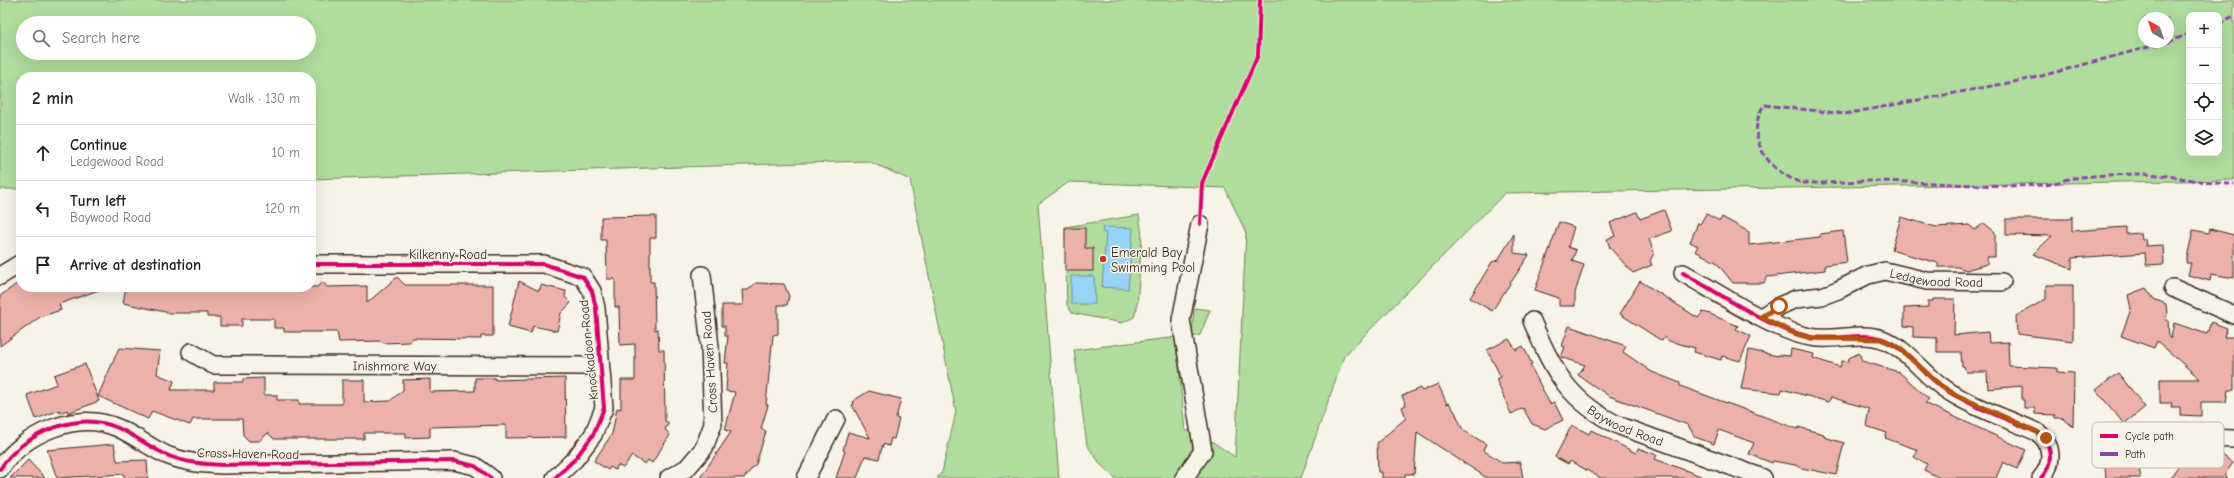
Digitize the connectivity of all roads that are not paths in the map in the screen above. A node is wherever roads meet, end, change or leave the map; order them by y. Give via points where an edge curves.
1 (1200, 224) dead end
2 (316, 264) edge
3 (16, 266) edge
4 (1683, 273) dead end
5 (702, 275) dead end
6 (0, 276) edge
7 (583, 277) joint
8 (2002, 282) dead end
9 (2173, 288) dead end
10 (2234, 315) edge
11 (1761, 317) junction
12 (1532, 321) dead end
13 (191, 352) dead end
14 (600, 366) junction
15 (836, 419) dead end
16 (2224, 439) edge
17 (2234, 439) edge
18 (0, 469) edge
19 (491, 478) edge
20 (555, 478) edge
21 (669, 478) edge
22 (806, 478) edge
23 (1184, 478) edge
24 (1763, 478) edge
25 (2041, 478) edge

1 - 23 street via 1181,320 1203,451
2 - 7 street, Kilkenny Road via 544,264
3 - 6 street
4 - 11 street
5 - 21 street, Cross Haven Road via 710,347 713,424 704,448 688,468
7 - 14 street, Knockadoon Road via 592,291 596,308
8 - 11 street, Ledgewood Road via 1927,281 1885,271 1868,275 1822,296 1796,299
9 - 10 street
11 - 25 street via 1811,338 1881,339 1897,346 1941,386 2046,438 2051,456
12 - 24 street, Baywood Road via 1553,366 1567,387 1598,416
13 - 14 street, Inishmore Way via 213,364
14 - 20 street, Knockadoon Road via 604,408 600,421 575,459
15 - 22 street
16 - 17 street
18 - 19 street, Cross Haven Road via 4,462 33,438 57,426 88,421 116,427 168,455 195,463 223,465 454,461 476,466

